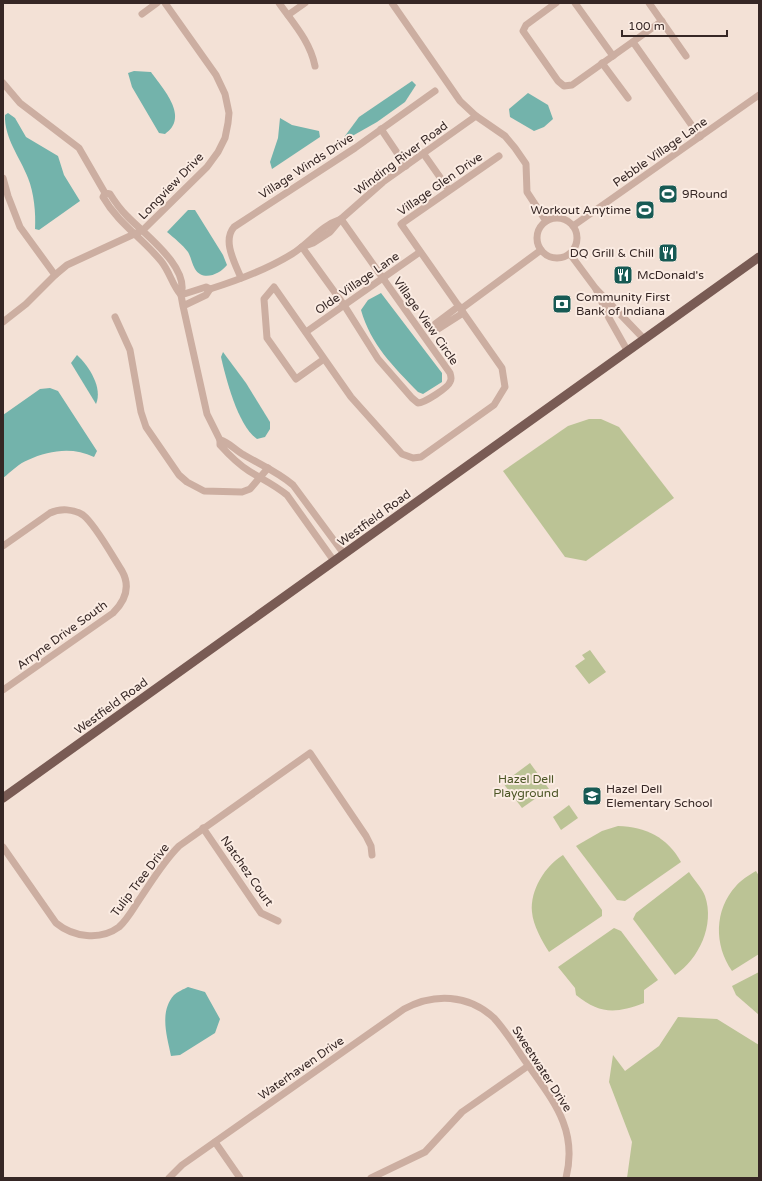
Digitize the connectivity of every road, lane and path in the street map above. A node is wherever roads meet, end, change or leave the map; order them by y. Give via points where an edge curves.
1 (157, 3) edge
2 (165, 3) edge
3 (279, 3) edge
4 (305, 3) edge
5 (392, 3) edge
6 (556, 3) edge
7 (575, 3) edge
8 (649, 3) edge
9 (142, 14) dead end
10 (288, 15) junction
11 (662, 21) junction
12 (633, 42) junction
13 (613, 56) junction
14 (686, 56) dead end
15 (602, 63) junction
16 (315, 66) dead end
17 (3, 85) edge
18 (435, 91) dead end
19 (759, 95) edge
20 (628, 98) dead end
21 (476, 116) junction
22 (381, 129) junction
23 (700, 137) junction
24 (423, 153) junction
25 (500, 156) dead end
26 (406, 166) junction
27 (3, 178) edge
28 (449, 190) junction
29 (105, 193) junction
30 (341, 219) junction
31 (546, 221) junction
32 (573, 226) junction
33 (143, 230) junction
34 (135, 235) junction
35 (302, 247) junction
36 (541, 250) junction
37 (420, 252) junction
38 (570, 254) junction
39 (759, 257) edge
40 (55, 275) junction
41 (241, 278) junction
42 (383, 278) junction
43 (210, 289) junction
44 (596, 289) junction
45 (181, 295) junction
46 (344, 305) junction
47 (183, 306) junction
48 (461, 309) junction
49 (115, 317) dead end
50 (3, 322) edge
51 (306, 332) junction
52 (423, 336) junction
53 (644, 339) junction
54 (627, 350) junction
55 (324, 359) junction
56 (220, 440) junction
57 (268, 468) junction
58 (262, 478) junction
59 (3, 546) edge
60 (344, 554) junction
61 (334, 561) junction
62 (3, 690) edge
63 (3, 798) edge
64 (203, 828) junction
65 (3, 847) edge
66 (372, 855) dead end
67 (278, 921) dead end
68 (455, 998) joint
69 (528, 1066) junction
70 (215, 1142) junction
71 (168, 1178) edge
72 (240, 1178) edge
73 (371, 1178) edge
74 (566, 1178) edge

1 - 9 street
2 - 33 street, Longview Drive via 222,85 228,103 228,123 225,138 207,167
3 - 10 street
4 - 10 street
5 - 21 street via 460,101
6 - 15 street via 523,28 523,33 558,81 564,86 572,85
7 - 13 street
8 - 11 street
10 - 16 street via 308,45
11 - 12 street
11 - 14 street
12 - 13 street
12 - 23 street
13 - 15 street
15 - 20 street
17 - 29 street via 20,103 79,148
18 - 22 street, Village Winds Drive
19 - 23 street, Pebble Village Lane
21 - 24 street, Winding River Road
21 - 31 street via 505,136 522,158 526,168 527,192
22 - 26 street
22 - 41 street, Village Winds Drive via 234,227 229,235 229,242
23 - 32 street, Pebble Village Lane
24 - 26 street, Winding River Road
24 - 28 street
25 - 28 street, Village Glen Drive
26 - 30 street, Winding River Road
27 - 40 street via 20,227
28 - 37 street, Village Glen Drive via 401,224
29 - 33 street via 110,194 121,210
29 - 34 street via 103,197 109,206
30 - 35 street, Winding River Road via 330,232
30 - 42 street, Village View Circle
31 - 32 street via 559,218
31 - 36 street via 539,229 537,240
32 - 38 street via 577,234 577,243
33 - 34 street, Longview Drive
33 - 45 street via 174,266 183,289
34 - 40 street, Longview Drive via 80,258
34 - 45 street via 162,262 174,288
35 - 41 street, Winding River Road via 264,270
35 - 46 street, Village View Circle
36 - 38 street via 554,258
36 - 48 street
37 - 42 street, Olde Village Lane
37 - 48 street
38 - 44 street
39 - 53 main road, Westfield Road
40 - 50 street, Longview Drive via 35,296
41 - 43 street, Winding River Road
42 - 46 street, Olde Village Lane
42 - 52 street, Village View Circle
43 - 45 street, Winding River Road via 206,287
43 - 47 street, Winding River Road via 206,295
44 - 53 street
44 - 54 street
45 - 47 street
46 - 51 street, Olde Village Lane
46 - 52 street, Village View Circle via 384,368 412,398 421,403 448,386 451,380 450,373
47 - 56 street via 207,414
48 - 52 street via 435,324 433,329
48 - 55 street via 498,362 504,374 505,387 490,408 425,455 413,458 402,454 360,408
49 - 58 street via 130,350 146,427 179,475 204,491 225,492 242,492 250,489
51 - 55 street
51 - 55 street via 274,287 265,295 267,338 296,379
53 - 54 main road, Westfield Road
54 - 60 main road, Westfield Road
56 - 57 street
56 - 58 street via 220,446 230,456
57 - 58 street
57 - 60 street via 293,485
58 - 61 street via 277,487 294,504
59 - 62 street, Arryne Drive South via 50,513 73,511 85,517 125,575 127,592 112,613
60 - 61 main road, Westfield Road
61 - 63 main road, Westfield Road
64 - 65 street, Tulip Tree Drive via 170,856 131,913 118,927 94,935 72,932 56,923
64 - 66 street, Tulip Tree Drive via 310,753 366,836
64 - 67 street, Natchez Court via 259,910
68 - 69 street, Sweetwater Drive via 479,1007 494,1019
68 - 70 street, Waterhaven Drive via 427,1000 404,1009
69 - 73 street via 462,1112 425,1152
69 - 74 street, Sweetwater Drive via 555,1103 565,1125 570,1148
70 - 71 street, Waterhaven Drive
70 - 72 street

